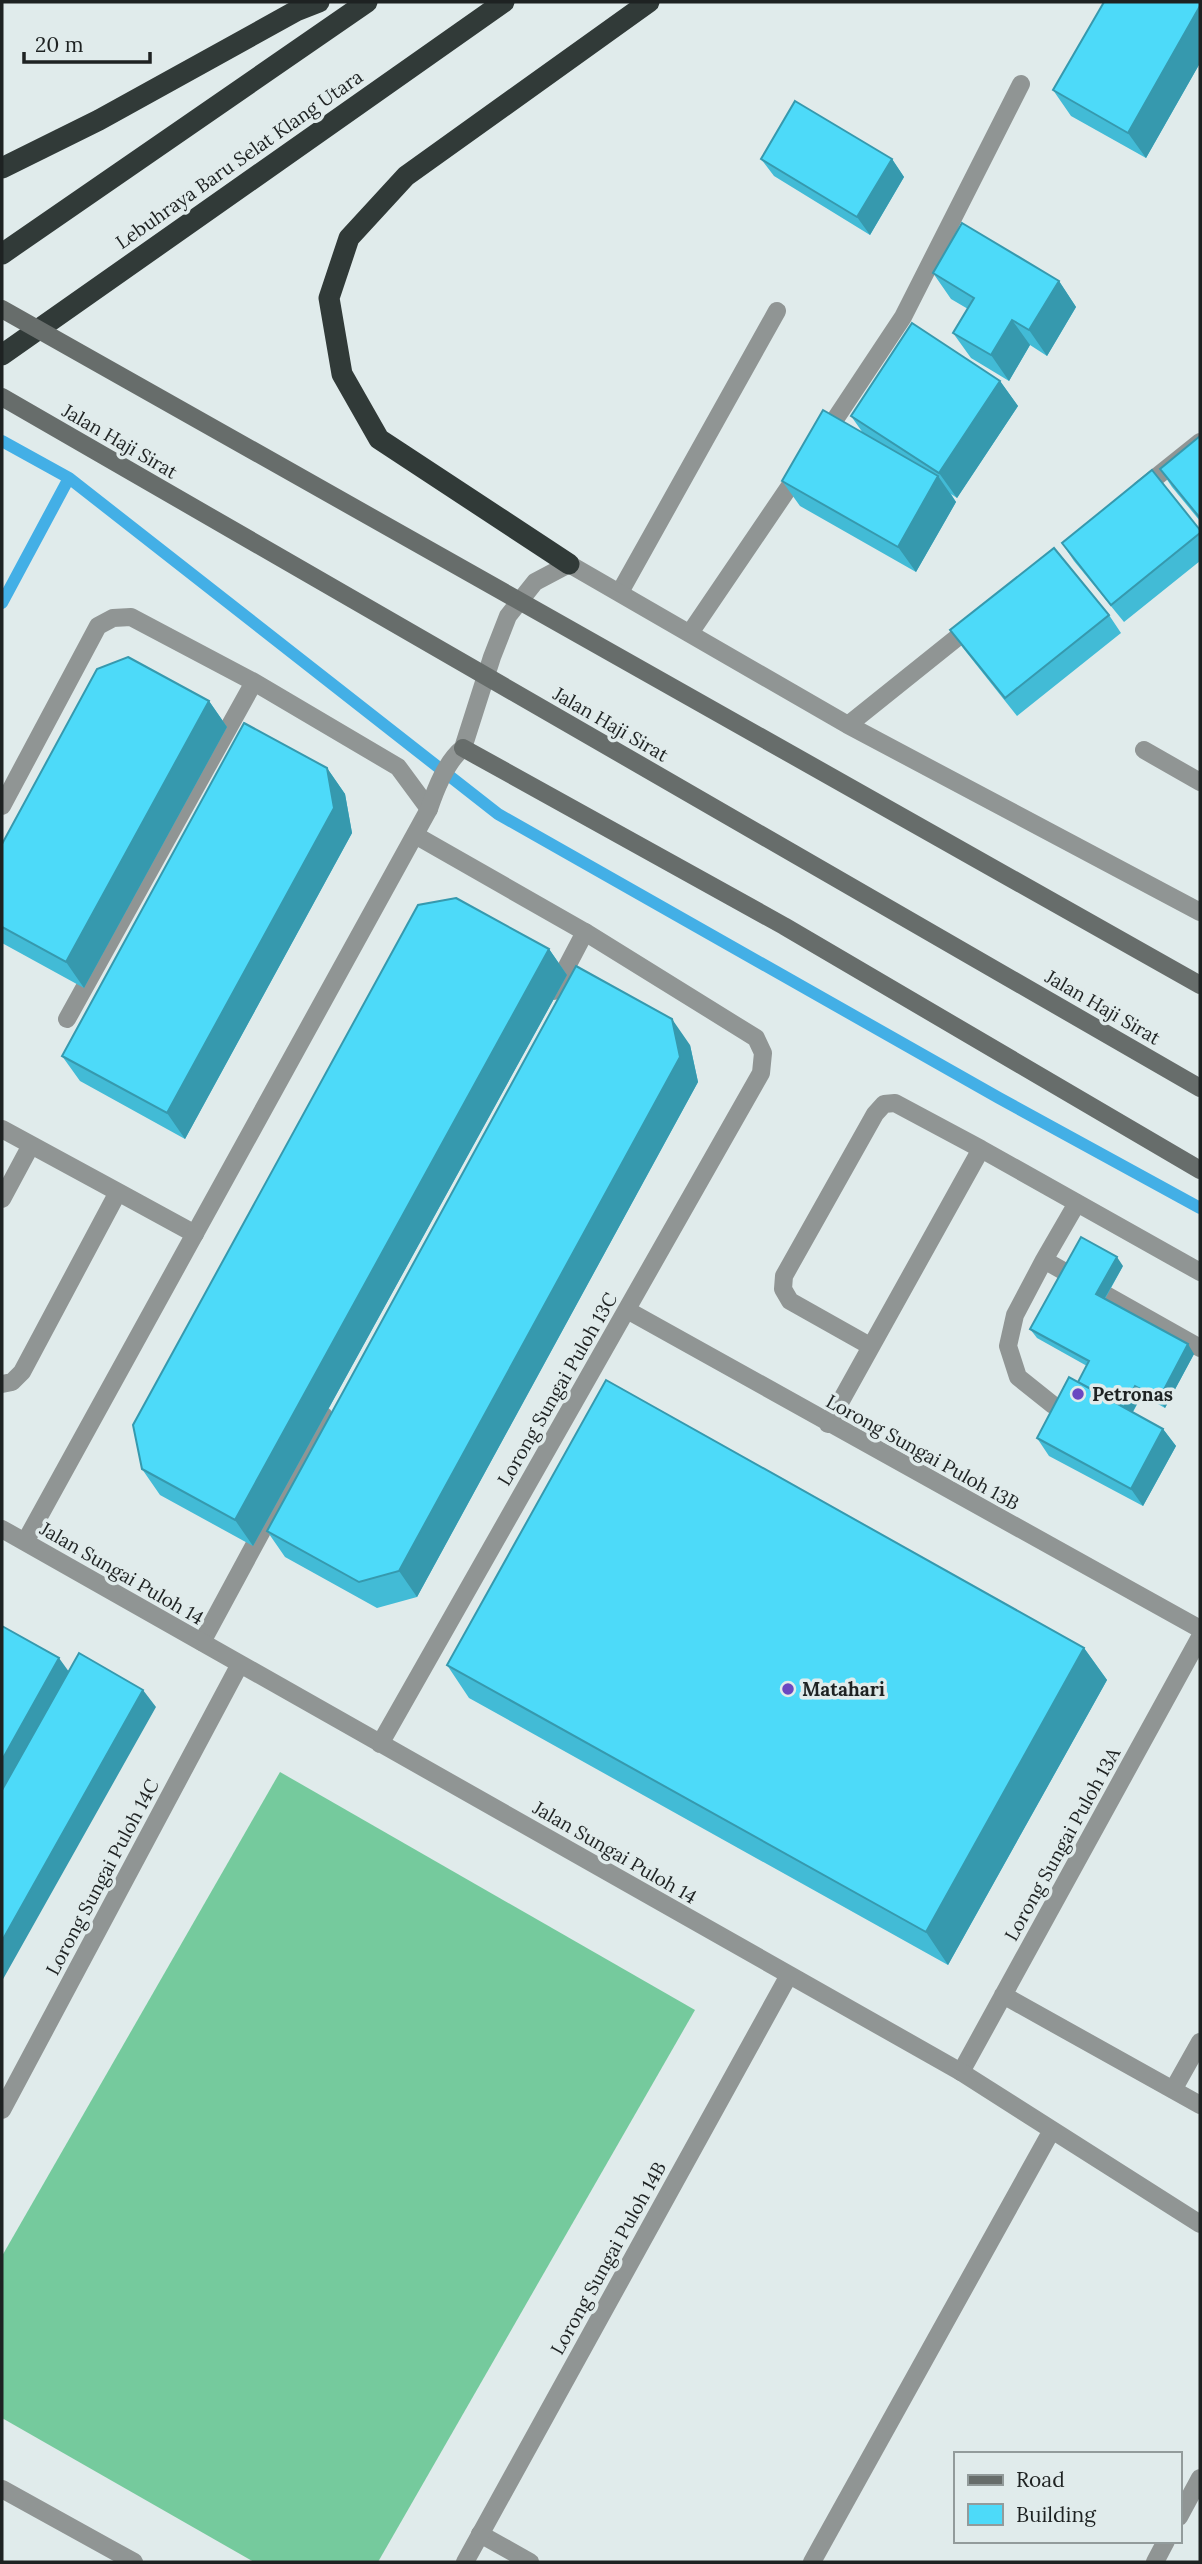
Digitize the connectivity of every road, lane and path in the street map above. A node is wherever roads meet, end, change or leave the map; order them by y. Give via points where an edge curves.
1 (319, 2) edge
2 (366, 2) edge
3 (504, 2) edge
4 (515, 2) edge
5 (649, 2) edge
6 (466, 28) junction
7 (1021, 84) dead end
8 (2, 168) edge
9 (2, 254) edge
10 (2, 309) edge
11 (776, 311) dead end
12 (2, 355) edge
13 (2, 397) edge
14 (1200, 442) edge
15 (1126, 502) edge
16 (569, 564) junction
17 (620, 592) junction
18 (987, 613) edge
19 (690, 633) junction
20 (254, 682) junction
21 (848, 725) junction
22 (1144, 750) dead end
23 (458, 752) junction
24 (1200, 782) edge
25 (431, 802) junction
26 (2, 806) edge
27 (415, 835) junction
28 (1200, 912) edge
29 (585, 933) junction
30 (1200, 985) edge
31 (546, 1006) dead end
32 (67, 1019) dead end
33 (1200, 1088) edge
34 (2, 1129) edge
35 (31, 1145) junction
36 (981, 1149) junction
37 (1200, 1170) edge
38 (118, 1192) junction
39 (2, 1199) edge
40 (1077, 1203) junction
41 (195, 1234) junction
42 (1044, 1260) junction
43 (1200, 1272) edge
44 (627, 1310) junction
45 (870, 1346) junction
46 (1200, 1348) edge
47 (2, 1384) edge
48 (334, 1398) dead end
49 (1053, 1405) edge
50 (828, 1424) junction
51 (2, 1529) edge
52 (25, 1542) junction
53 (1200, 1629) edge
54 (1200, 1637) edge
55 (202, 1643) junction
56 (240, 1664) junction
57 (380, 1744) junction
58 (789, 1975) junction
59 (1003, 1995) junction
60 (1200, 2042) edge
61 (961, 2072) junction
62 (1173, 2090) junction
63 (1200, 2105) edge
64 (2, 2110) edge
65 (1052, 2130) junction
66 (1200, 2224) edge
67 (1200, 2478) edge
68 (2, 2489) edge
69 (1181, 2512) edge
70 (480, 2534) junction
71 (1165, 2543) edge
72 (134, 2562) edge
73 (464, 2562) edge
74 (530, 2562) edge
75 (812, 2562) edge
76 (1155, 2562) edge

1 - 8 highway
2 - 9 highway
3 - 6 highway, Lebuhraya Baru Selat Klang Utara
4 - 6 highway
5 - 16 highway via 406,176 349,237 329,298 342,374 379,439
6 - 12 highway, Lebuhraya Baru Selat Klang Utara
7 - 19 street via 903,317
10 - 30 main road, bridge
11 - 17 street
13 - 33 main road, Jalan Haji Sirat, bridge
14 - 15 street
16 - 17 street
16 - 23 street via 535,582 508,616
17 - 19 street
18 - 21 street
19 - 21 street
20 - 25 street via 398,766
20 - 26 street via 131,617 113,618 98,626
20 - 32 street
21 - 28 street
22 - 24 street
23 - 25 street
23 - 37 main road via 784,926
25 - 27 street
27 - 29 street
27 - 41 street
29 - 31 street
29 - 44 street, Lorong Sungai Puloh 13C via 756,1038 763,1054 761,1073
34 - 35 street
35 - 38 street
35 - 39 street
36 - 40 street
36 - 45 street
36 - 45 street via 895,1103 884,1104 875,1114 784,1276 783,1289 790,1301
38 - 41 street
38 - 47 street via 22,1372
40 - 42 street
40 - 43 street
41 - 52 street
42 - 46 street
42 - 49 street via 1016,1315 1008,1346 1018,1377
44 - 50 street, Lorong Sungai Puloh 13B
44 - 57 street, Lorong Sungai Puloh 13C
45 - 50 street
48 - 55 street
50 - 53 street, Lorong Sungai Puloh 13B
51 - 52 street, Jalan Sungai Puloh 14
52 - 55 street, Jalan Sungai Puloh 14
54 - 59 street, Lorong Sungai Puloh 13A
55 - 56 street, Jalan Sungai Puloh 14
56 - 57 street, Jalan Sungai Puloh 14
56 - 64 street, Lorong Sungai Puloh 14C
57 - 58 street, Jalan Sungai Puloh 14
58 - 61 street, Jalan Sungai Puloh 14
58 - 70 street, Lorong Sungai Puloh 14B
59 - 61 street, Lorong Sungai Puloh 13A
59 - 62 street
60 - 62 street
61 - 65 street, Jalan Sungai Puloh 14
62 - 63 street
65 - 66 street, Jalan Sungai Puloh 14
65 - 75 street
67 - 69 street
68 - 72 street
70 - 73 street, Lorong Sungai Puloh 14B
70 - 74 street
71 - 76 street

